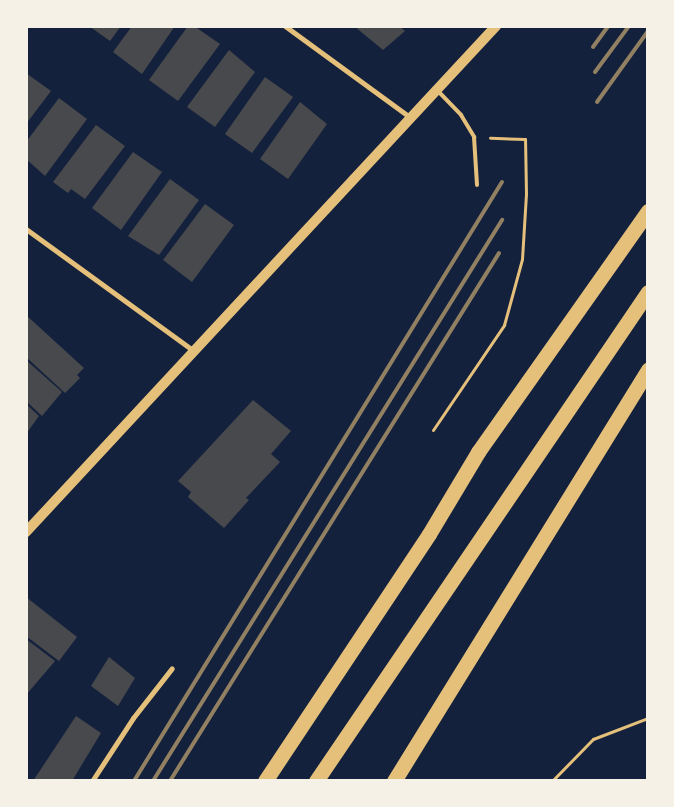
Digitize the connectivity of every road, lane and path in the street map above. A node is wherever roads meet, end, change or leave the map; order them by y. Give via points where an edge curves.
1 (285, 26) edge
2 (496, 26) edge
3 (437, 90) junction
4 (411, 118) junction
5 (474, 137) junction
6 (477, 184) dead end
7 (648, 211) edge
8 (26, 229) edge
9 (648, 292) edge
10 (194, 351) junction
11 (648, 369) edge
12 (433, 430) dead end
13 (26, 532) edge
14 (172, 668) dead end
15 (648, 718) edge
16 (92, 781) edge
17 (265, 781) edge
18 (316, 781) edge
19 (394, 781) edge
20 (552, 781) edge

1 - 4 street
2 - 3 main road
3 - 4 main road
3 - 5 lane via 461,115
4 - 10 main road
5 - 6 lane
5 - 12 path via 525,139 522,259 504,324
7 - 17 highway via 478,452 429,534
8 - 10 street
9 - 18 highway
10 - 13 main road
11 - 19 highway
14 - 16 street via 133,718
15 - 20 path via 593,739

